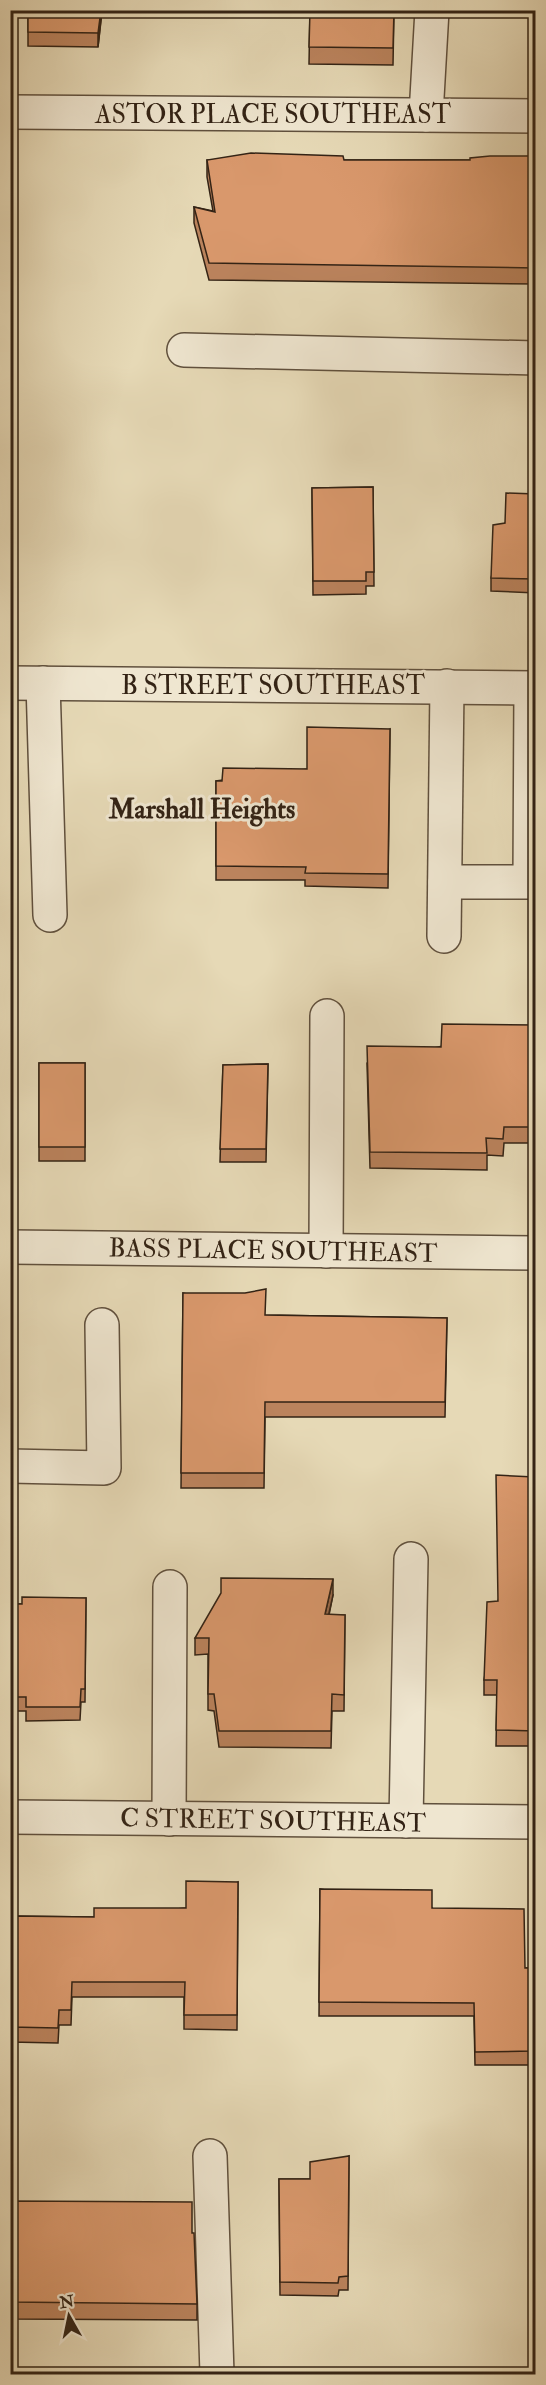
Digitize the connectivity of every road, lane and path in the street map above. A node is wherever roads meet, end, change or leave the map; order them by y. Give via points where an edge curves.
1 (432, 10) edge
2 (10, 112) edge
3 (426, 115) junction
4 (536, 116) edge
5 (184, 350) dead end
6 (536, 358) edge
7 (10, 683) edge
8 (43, 683) junction
9 (447, 686) junction
10 (533, 688) edge
11 (445, 882) junction
12 (50, 915) dead end
13 (444, 936) dead end
14 (327, 1016) dead end
15 (10, 1247) edge
16 (326, 1251) junction
17 (536, 1253) edge
18 (102, 1325) dead end
19 (10, 1466) edge
20 (411, 1559) dead end
21 (170, 1587) dead end
22 (10, 1817) edge
23 (168, 1819) junction
24 (406, 1821) junction
25 (536, 1822) edge
26 (210, 2156) dead end
27 (217, 2374) edge

1 - 3 street
2 - 3 street, ASTOR PLACE SOUTHEAST
3 - 4 street, ASTOR PLACE SOUTHEAST
5 - 6 street
7 - 8 street, B STREET SOUTHEAST
8 - 9 street, B STREET SOUTHEAST
8 - 12 street
9 - 10 street, B STREET SOUTHEAST
9 - 11 street
10 - 11 street via 530,882
11 - 13 street
14 - 16 street
15 - 16 street, BASS PLACE SOUTHEAST
16 - 17 street, BASS PLACE SOUTHEAST
18 - 19 street via 104,1468
20 - 24 street
21 - 23 street
22 - 23 street, C STREET SOUTHEAST
23 - 24 street, C STREET SOUTHEAST
24 - 25 street, C STREET SOUTHEAST
26 - 27 street

